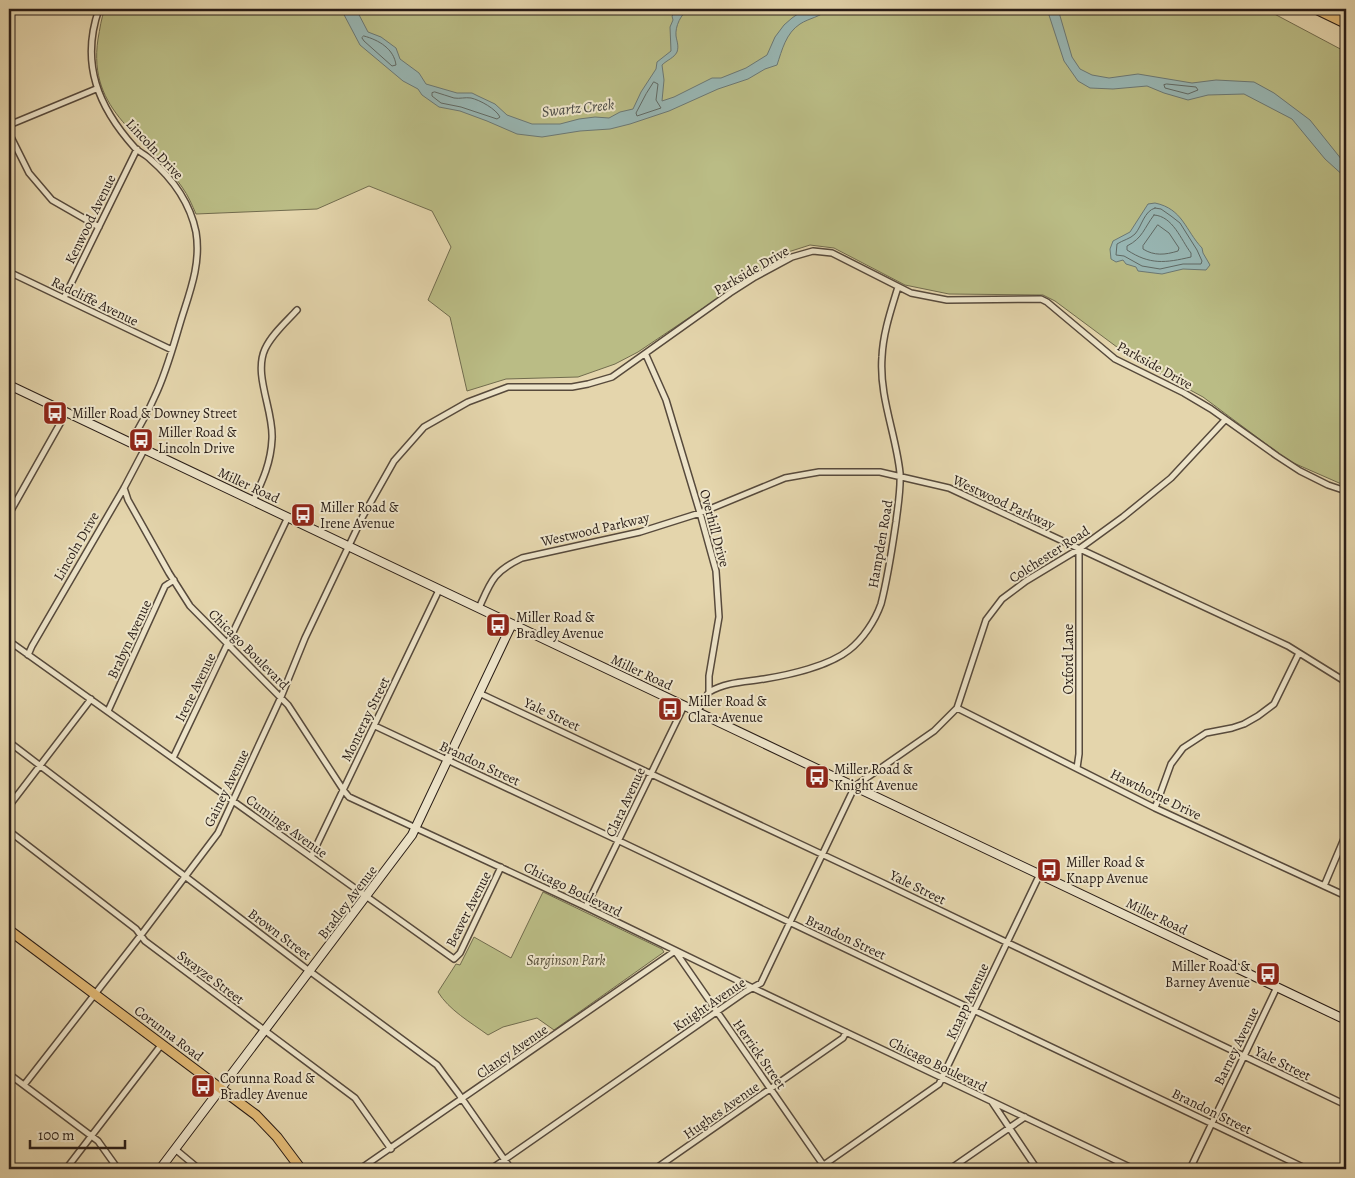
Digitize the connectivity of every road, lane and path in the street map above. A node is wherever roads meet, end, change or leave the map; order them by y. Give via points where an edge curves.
1 (99, 9) edge
2 (1317, 9) edge
3 (1346, 23) edge
4 (96, 89) junction
5 (9, 125) edge
6 (9, 134) edge
7 (136, 150) junction
8 (99, 227) junction
9 (9, 272) edge
10 (898, 287) junction
11 (64, 298) junction
12 (297, 310) dead end
13 (172, 350) junction
14 (646, 355) junction
15 (9, 385) edge
16 (66, 412) junction
17 (1225, 420) junction
18 (130, 443) junction
19 (144, 450) junction
20 (900, 476) junction
21 (124, 488) junction
22 (1346, 491) edge
23 (253, 501) junction
24 (9, 514) edge
25 (700, 514) junction
26 (288, 517) junction
27 (349, 546) junction
28 (1079, 549) junction
29 (174, 580) junction
30 (438, 590) junction
31 (479, 608) junction
32 (512, 624) junction
33 (9, 641) edge
34 (229, 644) junction
35 (1299, 653) junction
36 (28, 655) junction
37 (1346, 682) edge
38 (709, 692) junction
39 (479, 693) junction
40 (282, 697) junction
41 (91, 699) junction
42 (684, 706) junction
43 (957, 708) junction
44 (108, 711) junction
45 (697, 712) junction
46 (375, 726) junction
47 (9, 742) edge
48 (173, 758) junction
49 (448, 761) junction
50 (40, 766) junction
51 (1077, 768) junction
52 (651, 774) junction
53 (855, 786) junction
54 (344, 791) junction
55 (233, 800) junction
56 (9, 806) edge
57 (1155, 808) junction
58 (416, 828) junction
59 (9, 831) edge
60 (1346, 834) edge
61 (619, 841) junction
62 (823, 855) junction
63 (311, 857) junction
64 (501, 868) junction
65 (1040, 874) junction
66 (185, 877) junction
67 (1324, 886) junction
68 (1346, 896) edge
69 (366, 897) junction
70 (586, 907) junction
71 (790, 922) junction
72 (9, 930) edge
73 (141, 936) junction
74 (1008, 942) junction
75 (675, 951) junction
76 (454, 959) joint
77 (310, 972) junction
78 (1277, 987) junction
79 (753, 988) junction
80 (94, 994) junction
81 (975, 1011) junction
82 (717, 1012) junction
83 (1346, 1020) edge
84 (265, 1031) junction
85 (846, 1032) junction
86 (162, 1044) junction
87 (1244, 1056) junction
88 (10, 1076) edge
89 (943, 1078) junction
90 (24, 1085) junction
91 (221, 1089) junction
92 (770, 1089) junction
93 (462, 1099) junction
94 (991, 1102) junction
95 (1346, 1105) edge
96 (1025, 1117) junction
97 (1212, 1124) junction
98 (1009, 1128) junction
99 (91, 1136) junction
100 (175, 1149) junction
101 (391, 1149) junction
102 (505, 1160) junction
103 (825, 1167) edge
104 (66, 1169) edge
105 (118, 1169) edge
106 (160, 1169) edge
107 (199, 1169) edge
108 (301, 1169) edge
109 (360, 1169) edge
110 (491, 1169) edge
111 (511, 1169) edge
112 (655, 1169) edge
113 (818, 1169) edge
114 (950, 1169) edge
115 (1037, 1169) edge
116 (1134, 1169) edge
117 (1190, 1169) edge
118 (1307, 1169) edge

1 - 4 street, Lincoln Drive via 91,54
2 - 3 highway
4 - 5 street
4 - 7 street, Lincoln Drive via 111,118
6 - 8 street via 29,173 52,200
7 - 8 street, Kenwood Avenue
7 - 13 street, Lincoln Drive via 150,159 175,186 196,231 196,272
8 - 11 street, Kenwood Avenue
9 - 11 street, Radcliffe Avenue
10 - 14 street, Parkside Drive via 832,253 813,251 792,257 755,277
10 - 17 street, Parkside Drive via 947,300 1041,299 1115,359 1184,393
10 - 20 street, Hampden Road via 885,329 882,373 884,400
11 - 13 street, Radcliffe Avenue
12 - 23 street via 265,348 262,358 272,438 268,468
13 - 18 street, Lincoln Drive via 155,396
14 - 25 street, Overhill Drive via 664,391
14 - 27 street, Parkside Drive via 612,377 588,384 508,388 468,402 424,427 394,461
15 - 16 main road, Miller Road
16 - 18 main road, Miller Road
16 - 24 street
17 - 22 street, Parkside Drive via 1300,471
17 - 28 street, Colchester Road via 1171,478
18 - 19 main road, Miller Road
19 - 21 street, Lincoln Drive
19 - 23 main road, Miller Road
20 - 25 street, Westwood Parkway via 851,471 785,478
20 - 28 street, Westwood Parkway via 949,488
20 - 38 street, Hampden Road via 891,554 880,605 860,640 836,658 811,667 720,685
21 - 29 street, Chicago Boulevard
21 - 36 street, Lincoln Drive
23 - 26 main road, Miller Road
25 - 31 street, Westwood Parkway via 640,532 522,558 506,566 490,582
25 - 38 street, Overhill Drive via 712,555 718,594 719,617
26 - 27 main road, Miller Road
26 - 34 street, Irene Avenue
27 - 30 main road, Miller Road
27 - 40 street, Gainey Avenue via 305,638
28 - 35 street, Westwood Parkway
28 - 43 street, Colchester Road via 1002,599 986,620
28 - 51 street, Oxford Lane
29 - 34 street, Chicago Boulevard via 190,606
29 - 44 street, Brabyn Avenue via 165,586
30 - 31 main road, Miller Road
30 - 46 street, Monteray Street
31 - 32 main road, Miller Road
32 - 39 main road, Bradley Avenue
32 - 42 main road, Miller Road
33 - 36 street, Cumings Avenue
34 - 40 street, Chicago Boulevard
34 - 48 street, Irene Avenue
35 - 37 street, Westwood Parkway
35 - 57 street via 1274,704 1244,724 1206,733 1183,748 1171,764
36 - 41 street, Cumings Avenue
38 - 45 street, Overhill Drive
39 - 49 main road, Bradley Avenue
39 - 52 street, Yale Street
40 - 54 street, Chicago Boulevard
40 - 55 street, Gainey Avenue
41 - 44 street, Cumings Avenue
41 - 50 street
42 - 45 main road, Miller Road
42 - 52 street, Clara Avenue
43 - 51 street, Hawthorne Drive
43 - 53 street, Colchester Road via 934,731
44 - 48 street, Cumings Avenue
45 - 53 main road, Miller Road
46 - 49 street, Brandon Street
46 - 54 street, Monteray Street
47 - 50 street, Brown Street
48 - 55 street, Cumings Avenue
49 - 58 main road, Bradley Avenue
49 - 61 street, Brandon Street
50 - 56 street
50 - 66 street, Brown Street
51 - 57 street, Hawthorne Drive
52 - 61 street, Clara Avenue
52 - 62 street, Yale Street
53 - 62 street, Knight Avenue
53 - 65 main road, Miller Road
54 - 58 street, Chicago Boulevard via 350,797
54 - 63 street, Monteray Street
55 - 63 street, Cumings Avenue
55 - 66 street, Gainey Avenue via 218,833
57 - 67 street, Hawthorne Drive
58 - 64 street, Chicago Boulevard
58 - 69 main road, Bradley Avenue
59 - 73 street, Swayze Street
60 - 67 street
61 - 70 street, Clara Avenue
61 - 71 street, Brandon Street
62 - 71 street, Knight Avenue
62 - 74 street, Yale Street
63 - 69 street, Cumings Avenue
64 - 70 street, Chicago Boulevard
64 - 76 street, Beaver Avenue via 460,953
65 - 74 street, Knapp Avenue
65 - 78 main road, Miller Road
66 - 73 street, Gainey Avenue
66 - 77 street, Brown Street
67 - 68 street, Hawthorne Drive
69 - 76 street, Cumings Avenue
69 - 77 main road, Bradley Avenue
70 - 75 street, Chicago Boulevard
71 - 79 street, Knight Avenue via 761,983
71 - 81 street, Brandon Street
72 - 80 main road, Corunna Road
73 - 80 street, Gainey Avenue
73 - 84 street, Swayze Street
74 - 81 street, Knapp Avenue
74 - 87 street, Yale Street
75 - 79 street, Chicago Boulevard
75 - 82 street, Herrick Street
75 - 93 street, Clancy Avenue
77 - 84 main road, Bradley Avenue
77 - 93 street, Brown Street via 437,1065
78 - 83 main road, Miller Road
78 - 87 street, Barney Avenue
79 - 82 street, Knight Avenue
79 - 85 street, Chicago Boulevard
80 - 86 main road, Corunna Road
80 - 90 street, Gainey Avenue
81 - 89 street, Knapp Avenue
81 - 97 street, Brandon Street
82 - 92 street, Herrick Street
82 - 102 street, Knight Avenue
84 - 91 main road, Bradley Avenue
84 - 101 street, Swayze Street via 355,1098
85 - 89 street, Chicago Boulevard
85 - 92 street, Hughes Avenue via 843,1038
86 - 91 main road, Corunna Road
86 - 99 street
87 - 95 street, Yale Street
87 - 97 street, Barney Avenue
88 - 90 street
89 - 94 street, Chicago Boulevard
89 - 103 street, Knapp Avenue
90 - 99 street
91 - 100 main road, Bradley Avenue
91 - 108 main road, Corunna Road via 267,1126
92 - 103 street, Herrick Street
92 - 112 street, Hughes Avenue
93 - 101 street, Clancy Avenue
93 - 102 street, Brown Street
94 - 96 street, Chicago Boulevard
94 - 98 street
96 - 98 street
96 - 116 street, Chicago Boulevard
97 - 117 street, Barney Avenue
97 - 118 street, Brandon Street
98 - 114 street
98 - 115 street
99 - 104 street
99 - 105 street via 98,1140
100 - 106 main road, Bradley Avenue
100 - 107 street
101 - 109 street, Clancy Avenue
102 - 110 street, Knight Avenue
102 - 111 street, Brown Street
103 - 113 street, Knapp Avenue

